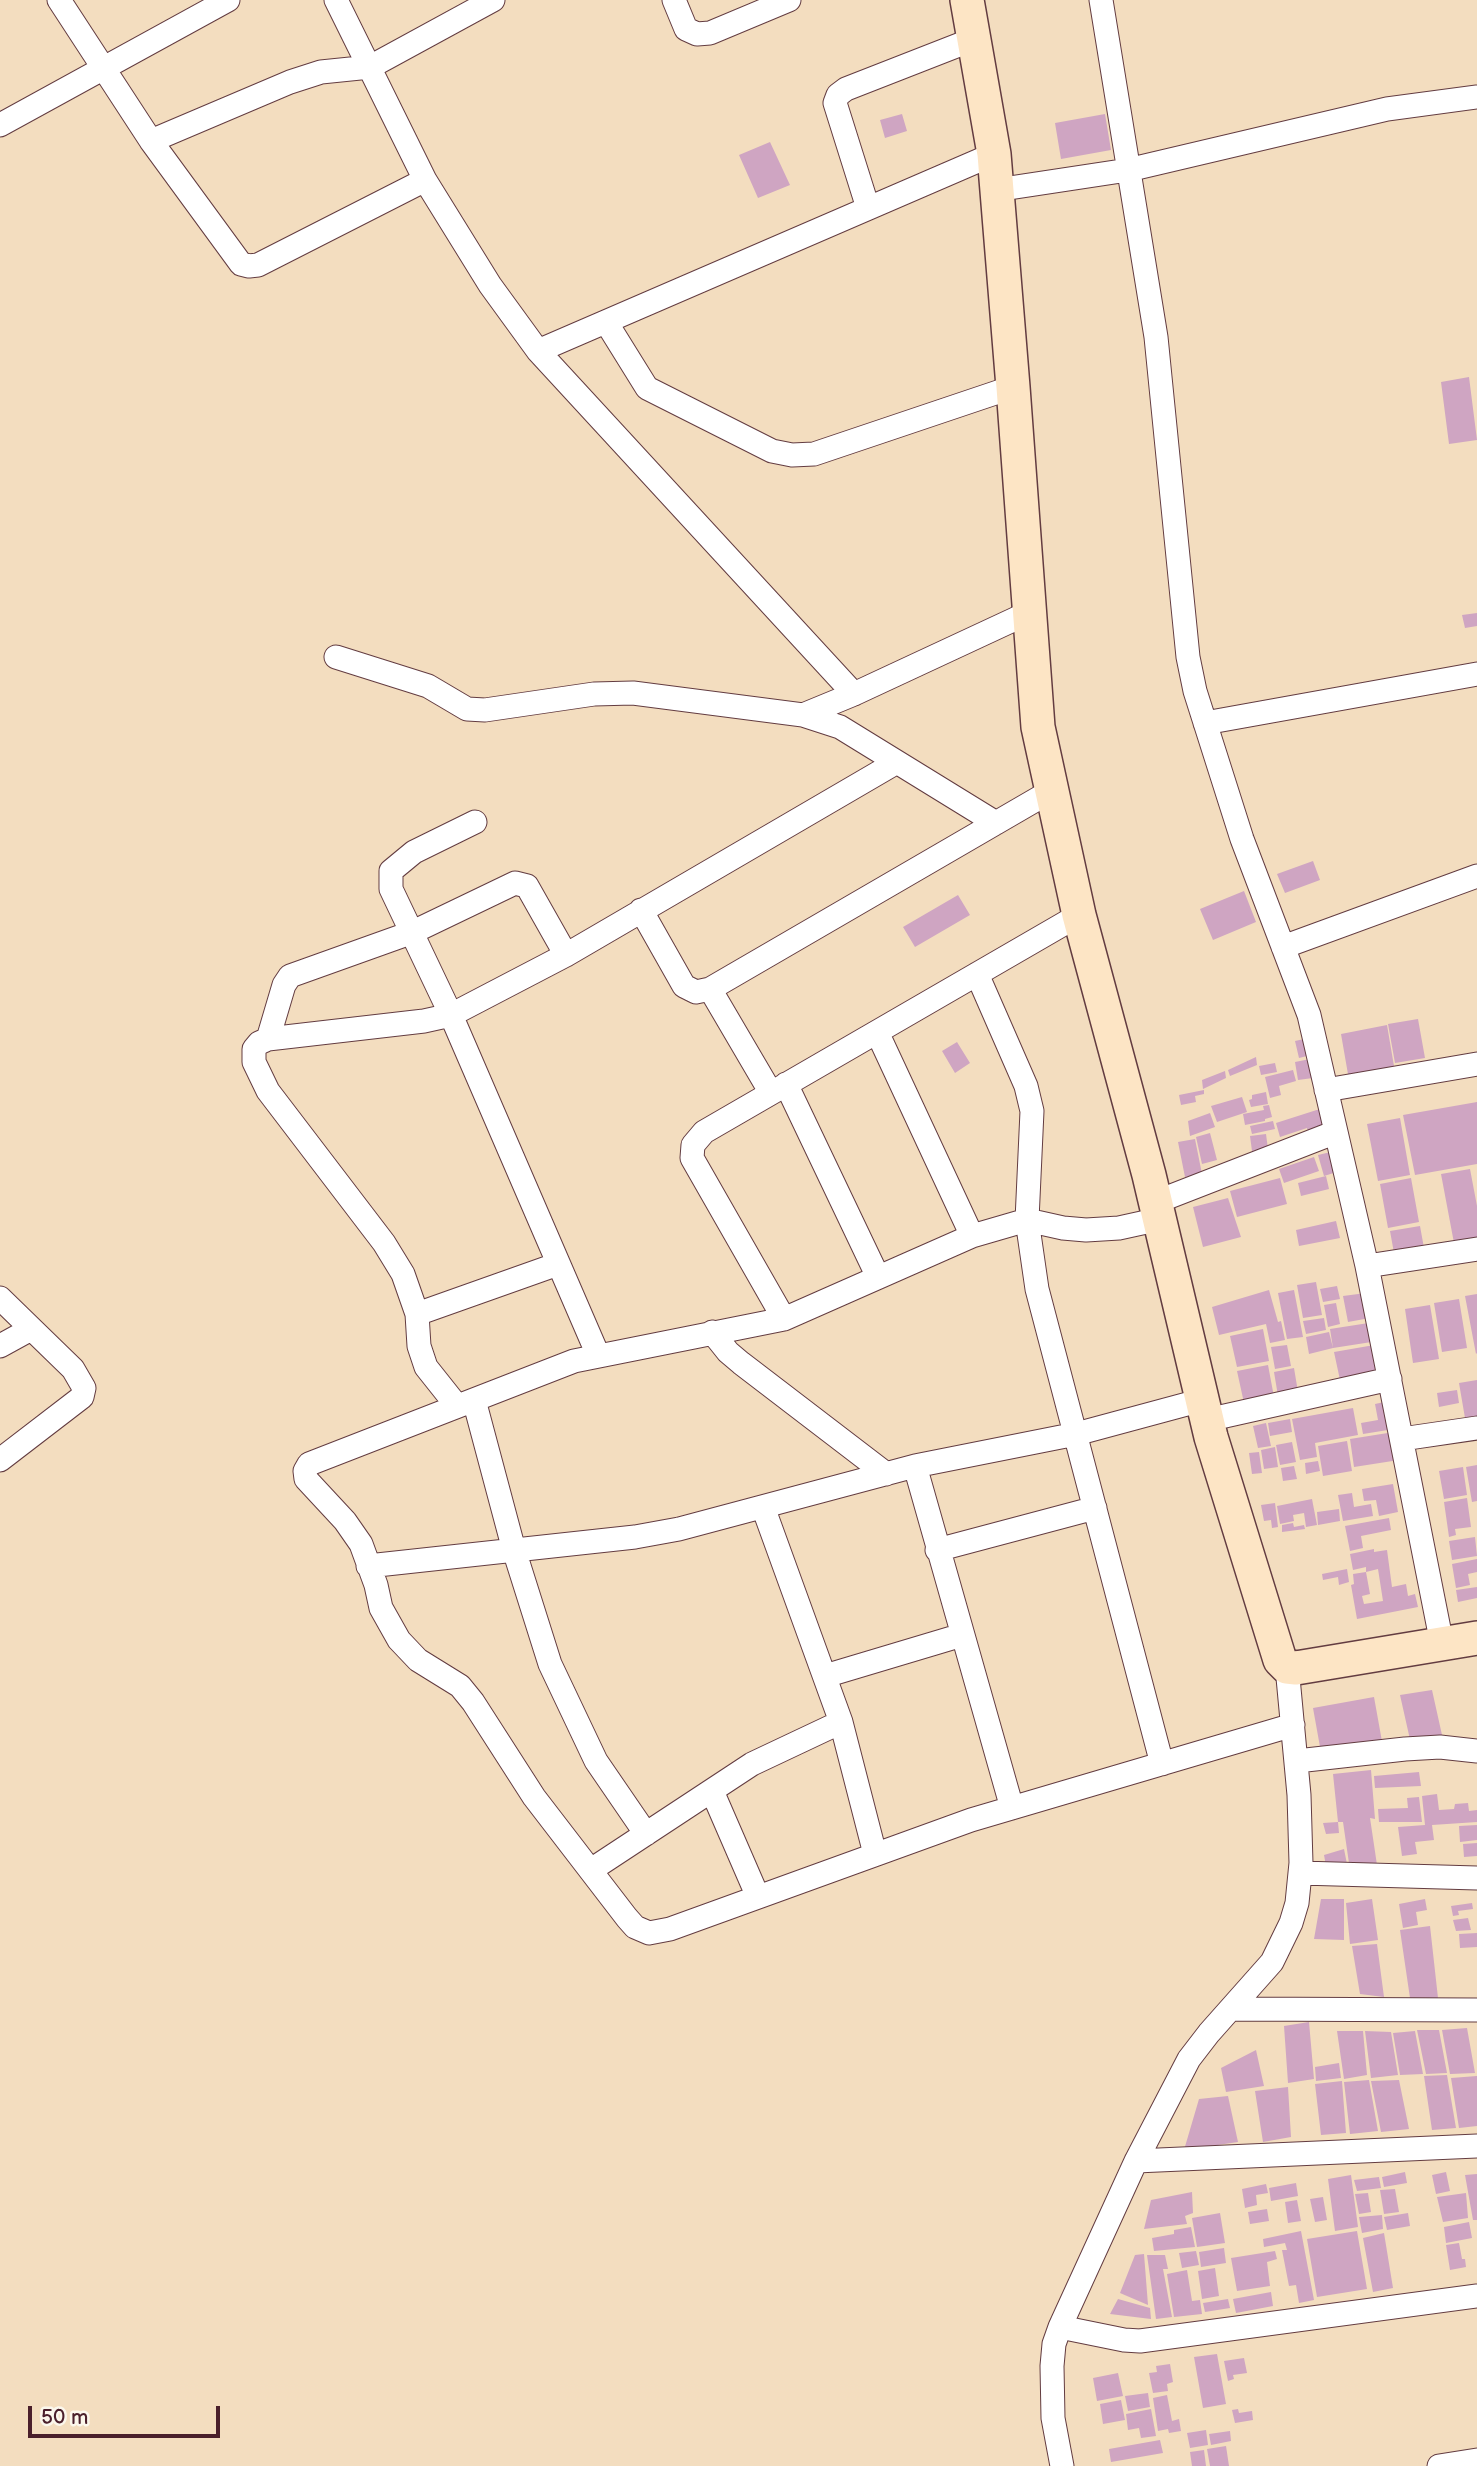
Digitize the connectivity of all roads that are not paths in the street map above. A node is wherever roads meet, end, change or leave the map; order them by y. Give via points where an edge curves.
1 (59, 0) edge
2 (228, 0) edge
3 (336, 0) edge
4 (493, 0) edge
5 (674, 0) edge
6 (789, 0) edge
7 (967, 0) edge
8 (1101, 0) edge
9 (193, 8) edge
10 (974, 39) junction
11 (370, 67) junction
12 (104, 68) junction
13 (1477, 97) edge
14 (0, 125) edge
15 (151, 141) junction
16 (994, 154) junction
17 (1129, 170) junction
18 (425, 180) junction
19 (996, 190) junction
20 (868, 208) junction
21 (606, 321) junction
22 (538, 351) junction
23 (1013, 387) junction
24 (1028, 613) junction
25 (336, 657) dead end
26 (1477, 674) edge
27 (854, 694) junction
28 (803, 715) junction
29 (1205, 723) junction
30 (897, 762) junction
31 (1051, 791) junction
32 (475, 822) dead end
33 (996, 823) junction
34 (1477, 876) edge
35 (641, 910) junction
36 (1079, 915) junction
37 (413, 933) junction
38 (1283, 947) junction
39 (566, 955) junction
40 (977, 974) junction
41 (710, 989) junction
42 (451, 1015) junction
43 (877, 1032) junction
44 (268, 1039) junction
45 (1477, 1064) edge
46 (778, 1089) junction
47 (1326, 1090) junction
48 (1336, 1132) junction
49 (1158, 1211) junction
50 (1027, 1220) junction
51 (972, 1236) junction
52 (1477, 1250) edge
53 (558, 1264) junction
54 (1367, 1266) junction
55 (878, 1277) junction
56 (0, 1298) edge
57 (417, 1314) junction
58 (784, 1319) junction
59 (32, 1329) junction
60 (712, 1332) junction
61 (0, 1346) edge
62 (598, 1355) junction
63 (1390, 1379) junction
64 (466, 1403) junction
65 (1205, 1410) junction
66 (1477, 1428) edge
67 (1076, 1434) junction
68 (1402, 1439) junction
69 (0, 1460) edge
70 (915, 1466) junction
71 (886, 1474) junction
72 (763, 1507) junction
73 (1095, 1508) junction
74 (514, 1550) junction
75 (937, 1550) junction
76 (368, 1566) junction
77 (962, 1635) junction
78 (1477, 1638) edge
79 (1442, 1644) junction
80 (1287, 1667) junction
81 (825, 1676) junction
82 (841, 1722) junction
83 (1293, 1725) junction
84 (1477, 1751) edge
85 (1297, 1761) junction
86 (1162, 1764) junction
87 (712, 1791) junction
88 (1012, 1808) junction
89 (646, 1834) junction
90 (875, 1854) junction
91 (591, 1870) junction
92 (1300, 1872) junction
93 (1477, 1878) edge
94 (758, 1897) junction
95 (1233, 2009) junction
96 (1477, 2010) edge
97 (1477, 2146) edge
98 (1136, 2161) junction
99 (1477, 2296) edge
100 (1060, 2327) junction
101 (1477, 2460) edge
102 (1062, 2466) edge
103 (1439, 2466) edge

1 - 12 street
2 - 9 street
3 - 11 street
4 - 11 street
5 - 6 street via 685,29 697,34 710,33
7 - 10 street
8 - 17 street
9 - 12 street
10 - 16 street
10 - 20 street via 838,95 835,103
11 - 15 street via 321,72 290,82
11 - 18 street
12 - 14 street
12 - 15 street
13 - 17 street via 1387,109
15 - 18 street via 241,264 249,266
16 - 19 street
16 - 20 street
17 - 19 street
17 - 29 street via 1156,337 1188,657
18 - 22 street via 490,285
19 - 23 street
20 - 21 street
21 - 22 street
21 - 23 street via 648,388 772,451 792,455 814,454
22 - 27 street
23 - 24 street
24 - 27 street
24 - 31 street via 1038,727
25 - 28 street via 428,686 467,709 633,693
26 - 29 street
27 - 28 street
28 - 30 street via 840,727
29 - 38 street
30 - 33 street
30 - 35 street
31 - 33 street
31 - 36 street
32 - 37 street via 414,852 391,871 391,889
33 - 41 street
34 - 38 street
35 - 39 street
35 - 41 street via 684,986 696,992
36 - 40 street
36 - 49 street
37 - 39 street via 521,883
37 - 42 street
37 - 44 street via 290,976
38 - 47 street via 1309,1014
39 - 42 street
40 - 43 street
40 - 50 street via 1026,1086 1032,1111
41 - 46 street
42 - 44 street
42 - 53 street
43 - 46 street
43 - 51 street
44 - 57 street via 254,1049 259,1076 384,1244
45 - 47 street
46 - 55 street
46 - 58 street via 704,1132 693,1145 692,1158
47 - 48 street
48 - 49 street
48 - 54 street
49 - 50 street via 1119,1228 1086,1230
49 - 65 street
50 - 51 street
50 - 67 street via 1037,1289
51 - 55 street
52 - 54 street
53 - 57 street
53 - 62 street
54 - 63 street
55 - 58 street
56 - 59 street
57 - 64 street via 426,1367
58 - 60 street
59 - 61 street
59 - 69 street via 72,1369 84,1388 82,1397
60 - 62 street
60 - 71 street via 727,1352
62 - 64 street
63 - 65 street
63 - 68 street
64 - 74 street
64 - 76 street via 309,1464 306,1479 345,1521 361,1544
65 - 67 street
65 - 80 street via 1280,1660
66 - 68 street
67 - 70 street
67 - 73 street
68 - 79 street
70 - 71 street
70 - 75 street
71 - 72 street
72 - 74 street via 635,1537
72 - 81 street
73 - 75 street
73 - 86 street
74 - 76 street
74 - 89 street via 556,1676 596,1761
75 - 77 street
76 - 91 street via 381,1608 399,1640 418,1660 460,1686 534,1797
77 - 81 street
77 - 88 street
78 - 79 street
79 - 80 street
80 - 83 street
81 - 82 street
82 - 87 street via 752,1764
82 - 90 street
83 - 85 street
83 - 86 street
84 - 85 street via 1440,1747
85 - 92 street
86 - 88 street
87 - 89 street
87 - 94 street
88 - 90 street
89 - 91 street
90 - 94 street
91 - 94 street via 635,1927 649,1933
92 - 93 street
92 - 95 street via 1291,1923 1272,1962
95 - 96 street
95 - 98 street via 1189,2059
97 - 98 street
98 - 100 street
99 - 100 street via 1140,2341
100 - 102 street via 1052,2366 1053,2418
101 - 103 street

